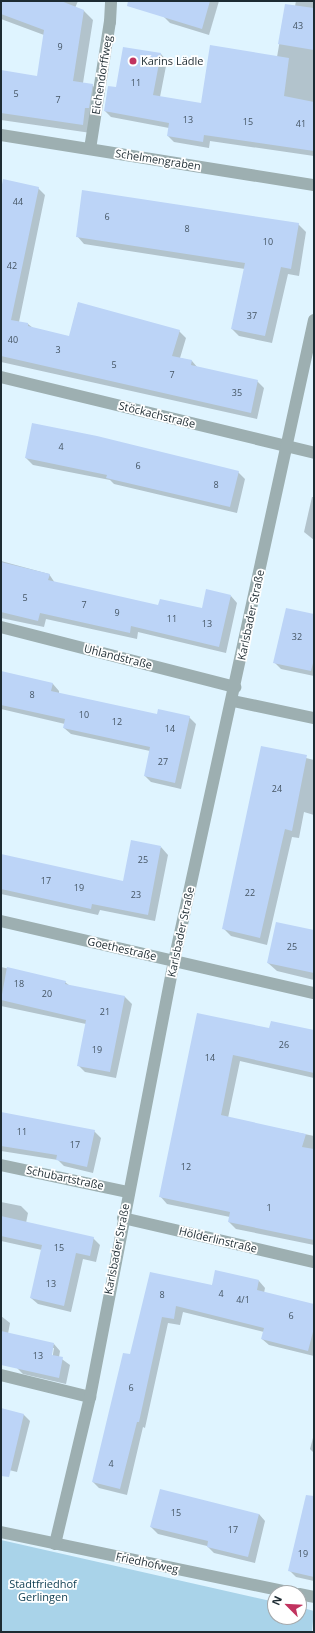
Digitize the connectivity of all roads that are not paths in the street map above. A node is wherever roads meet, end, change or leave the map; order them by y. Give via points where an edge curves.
1 (111, 1) edge
2 (1, 135) edge
3 (90, 149) junction
4 (314, 185) edge
5 (314, 320) edge
6 (1, 377) edge
7 (288, 447) junction
8 (314, 453) edge
9 (1, 627) edge
10 (235, 687) junction
11 (233, 701) junction
12 (314, 718) edge
13 (1, 921) edge
14 (174, 961) junction
15 (314, 993) edge
16 (1, 1165) edge
17 (128, 1192) junction
18 (123, 1218) junction
19 (314, 1262) edge
20 (1, 1375) edge
21 (90, 1397) junction
22 (1, 1532) edge
23 (55, 1544) junction
24 (267, 1587) edge

1 - 3 street, Eichendorffweg
2 - 3 street, Schelmengraben
3 - 4 street, Schelmengraben
5 - 7 street, Karlsbader Straße
6 - 7 street, Stöckachstraße
7 - 8 street, Stöckachstraße
7 - 10 street, Karlsbader Straße
9 - 10 street, Uhlandstraße
10 - 11 street, Karlsbader Straße
11 - 12 street
11 - 14 street, Karlsbader Straße
13 - 14 street, Goethestraße
14 - 15 street, Goethestraße
14 - 17 street, Karlsbader Straße
16 - 17 street, Schubartstraße
17 - 18 street, Karlsbader Straße
18 - 19 street, Hölderlinstraße
18 - 21 street, Karlsbader Straße
20 - 21 street
21 - 23 street, Karlsbader Straße
22 - 23 street, Friedhofweg
23 - 24 street, Friedhofweg

